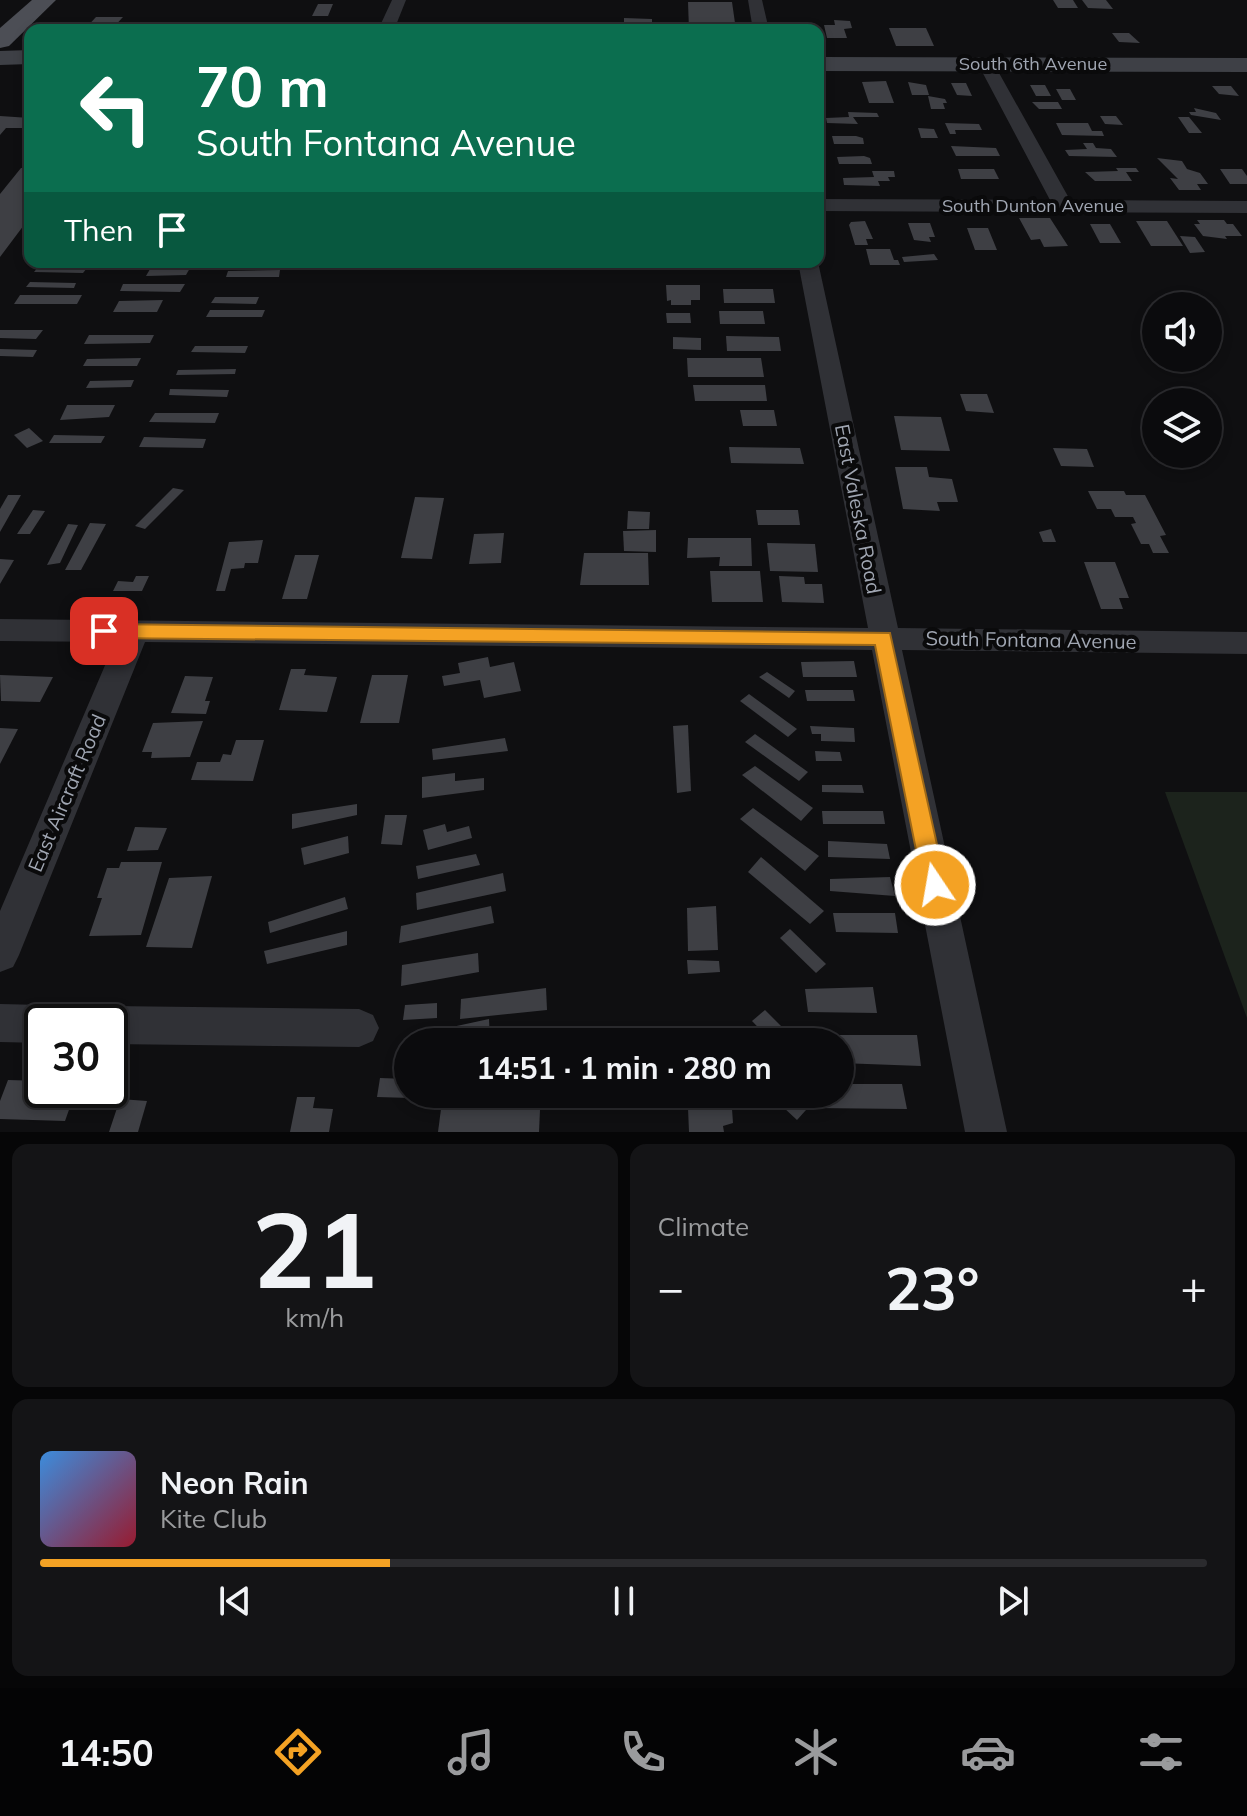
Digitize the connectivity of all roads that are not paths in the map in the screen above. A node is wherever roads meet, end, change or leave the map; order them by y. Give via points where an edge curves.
1 (12, 0) edge
2 (45, 0) edge
3 (399, 0) edge
4 (755, 0) edge
5 (0, 11) edge
6 (389, 24) edge
7 (760, 24) edge
8 (0, 41) edge
9 (24, 57) edge
10 (0, 58) edge
11 (824, 64) edge
12 (986, 64) junction
13 (1247, 65) edge
14 (824, 205) edge
15 (1063, 206) junction
16 (1247, 207) edge
17 (809, 268) edge
18 (0, 630) edge
19 (135, 631) junction
20 (884, 638) junction
21 (1247, 643) edge
22 (0, 955) edge
23 (0, 1023) edge
24 (24, 1024) edge
25 (128, 1025) edge
26 (359, 1028) dead end
27 (986, 1132) edge

1 - 5 main road
2 - 8 main road
3 - 6 street
4 - 7 street
9 - 10 street
11 - 12 street, South 6th Avenue
12 - 13 street, South 6th Avenue
12 - 15 street
14 - 15 street, South Dunton Avenue
15 - 16 street, South Dunton Avenue
17 - 20 street, East Valeska Road
18 - 19 street, South Fontana Avenue
19 - 20 street, South Fontana Avenue
19 - 22 street, East Aircraft Road
20 - 21 street, South Fontana Avenue
20 - 27 street, East Valeska Road
23 - 24 street
25 - 26 street

